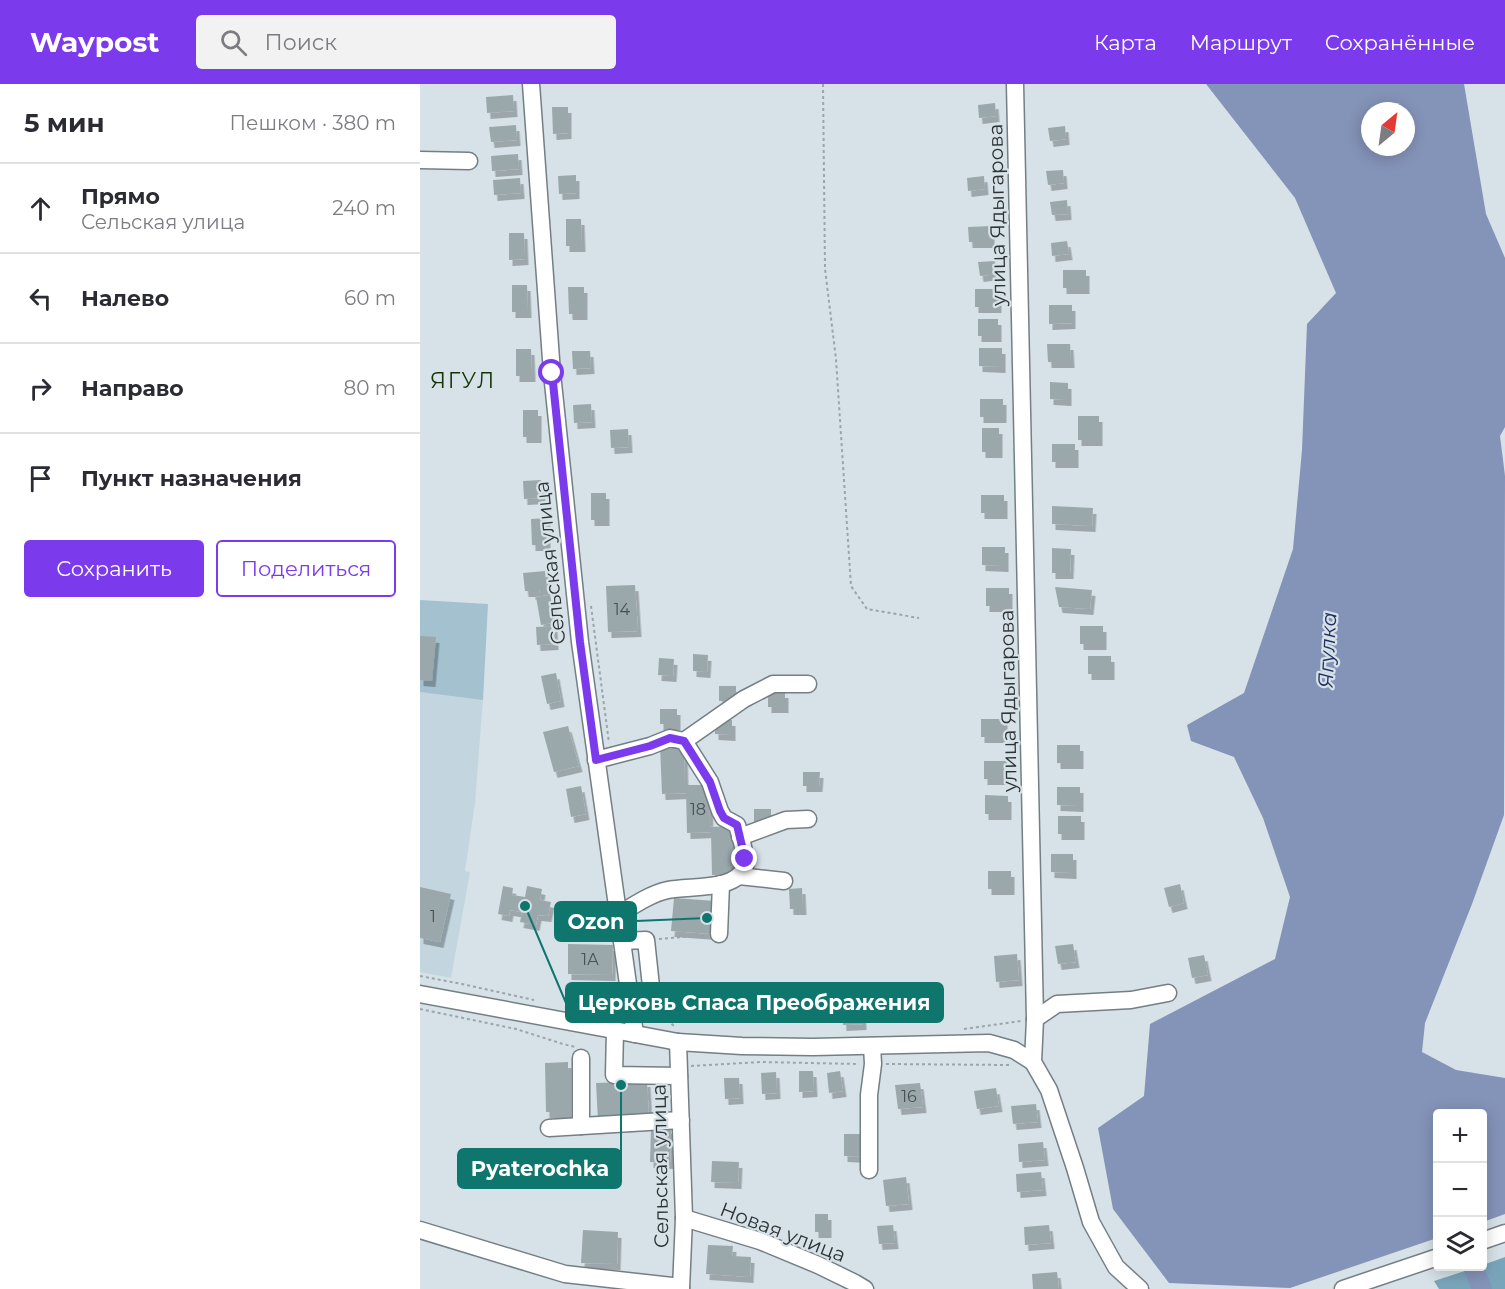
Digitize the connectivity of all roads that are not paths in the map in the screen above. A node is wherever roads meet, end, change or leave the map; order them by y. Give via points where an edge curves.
1 (531, 84) edge
2 (1015, 84) edge
3 (420, 160) edge
4 (469, 161) dead end
5 (808, 684) dead end
6 (684, 741) junction
7 (596, 760) junction
8 (808, 819) dead end
9 (740, 837) junction
10 (739, 876) junction
11 (784, 881) dead end
12 (721, 884) junction
13 (618, 915) junction
14 (719, 934) road end
15 (622, 941) junction
16 (1168, 993) dead end
17 (420, 994) edge
18 (632, 1012) junction
19 (1035, 1019) junction
20 (615, 1031) junction
21 (635, 1034) junction
22 (676, 1035) junction
23 (872, 1046) junction
24 (578, 1052) road end
25 (1033, 1062) junction
26 (679, 1071) junction
27 (681, 1120) junction
28 (581, 1126) junction
29 (549, 1128) dead end
30 (869, 1170) dead end
31 (684, 1218) junction
32 (420, 1230) edge
33 (1505, 1233) edge
34 (1487, 1239) edge
35 (1433, 1258) edge
36 (681, 1288) edge
37 (865, 1289) edge
38 (1140, 1289) edge
39 (1342, 1289) edge

1 - 7 street, Сельская улица via 552,373
2 - 19 street, улица Ядыгарова
3 - 4 street
5 - 6 street via 773,684 744,699
6 - 7 street via 670,738
6 - 9 street via 710,782 724,818 737,825
7 - 13 street, Сельская улица
8 - 9 street via 786,820
9 - 10 street via 745,867
10 - 11 street
10 - 12 street
12 - 13 street via 668,890
12 - 14 street
13 - 15 street, Сельская улица
15 - 18 street, Сельская улица
15 - 18 street via 646,940 653,1005
16 - 19 street via 1131,1000 1057,1004
17 - 20 street
18 - 21 street, Сельская улица
19 - 25 street, улица Ядыгарова
20 - 21 street
20 - 26 street via 614,1075
21 - 22 street
22 - 23 street via 754,1046
22 - 26 street, Сельская улица
23 - 25 street via 989,1043 1014,1050
23 - 30 street
24 - 28 street
25 - 38 street via 1049,1090 1091,1222 1116,1267
26 - 27 street, Сельская улица
27 - 28 street
27 - 31 street, Сельская улица
28 - 29 street
31 - 36 street, Сельская улица
31 - 37 street, Новая улица via 760,1241
32 - 36 street via 565,1274
33 - 34 street
35 - 39 street

